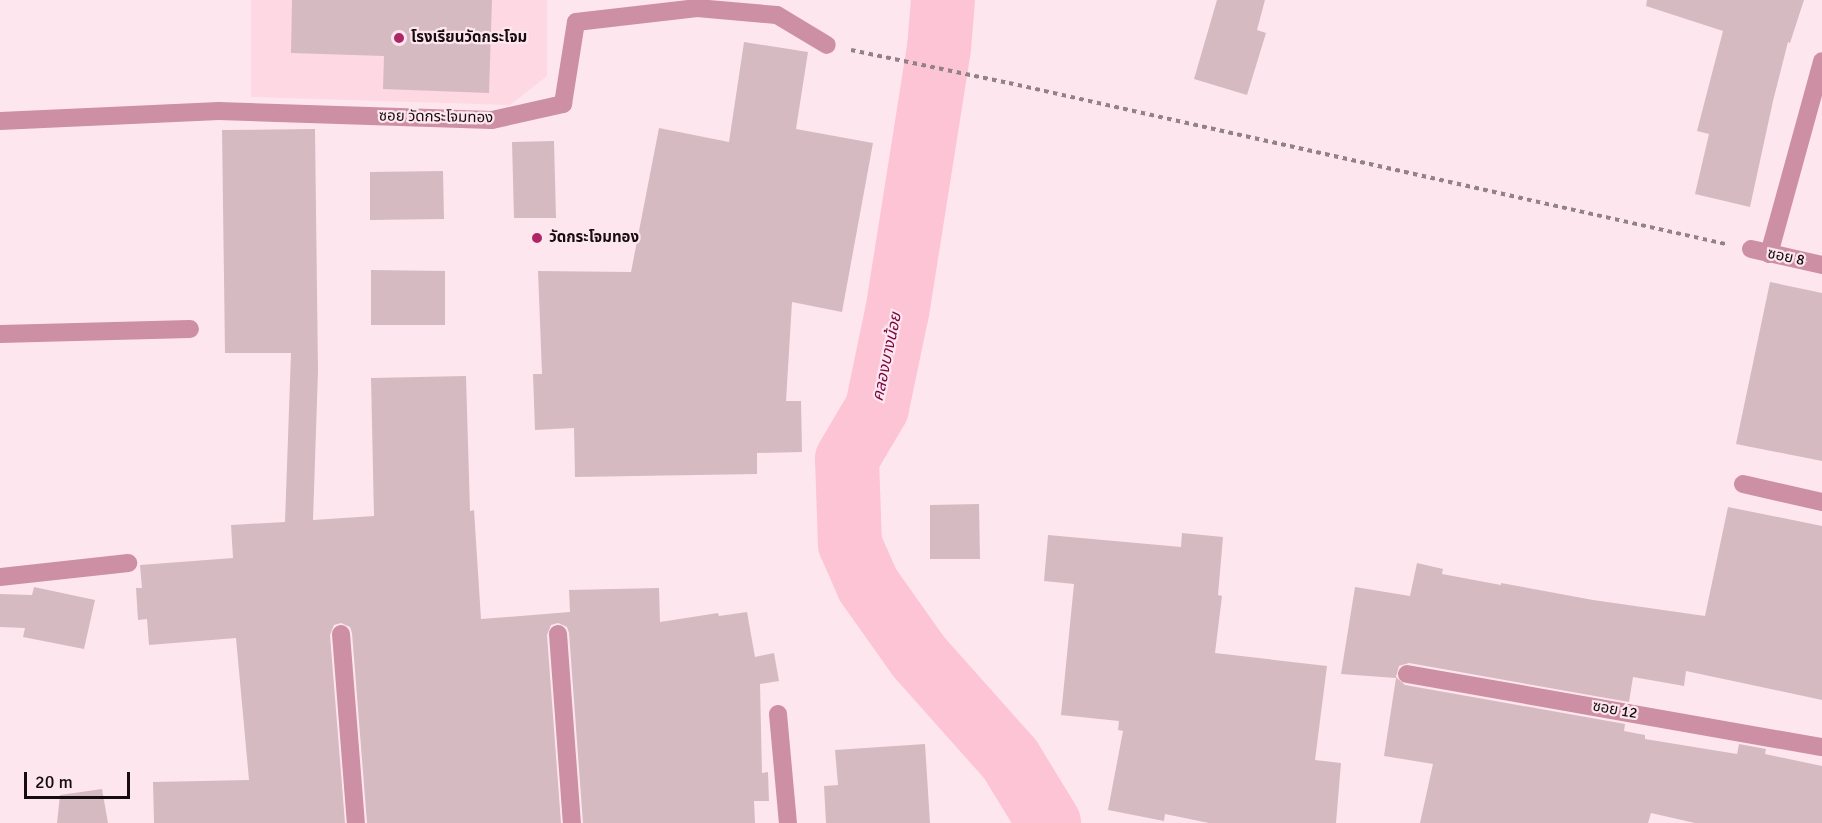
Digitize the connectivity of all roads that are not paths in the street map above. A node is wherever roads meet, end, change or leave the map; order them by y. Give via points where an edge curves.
1 (827, 45) dead end
2 (1822, 61) edge
3 (0, 121) edge
4 (1751, 249) dead end
5 (1769, 254) junction
6 (1822, 265) edge
7 (190, 329) dead end
8 (0, 334) edge
9 (1743, 484) dead end
10 (1822, 502) edge
11 (128, 563) dead end
12 (0, 577) edge
13 (341, 634) dead end
14 (558, 634) dead end
15 (1407, 674) dead end
16 (778, 714) dead end
17 (1822, 747) edge
18 (356, 823) edge
19 (572, 823) edge
20 (788, 823) edge

1 - 3 street, ซอย วัดกระโจมทอง via 777,15 697,8 576,22 563,104 492,120 219,111
2 - 5 street
4 - 5 street, ซอย 8
5 - 6 street, ซอย 8
7 - 8 street
9 - 10 street
11 - 12 street
13 - 18 street
14 - 19 street
15 - 17 street, ซอย 12
16 - 20 street

